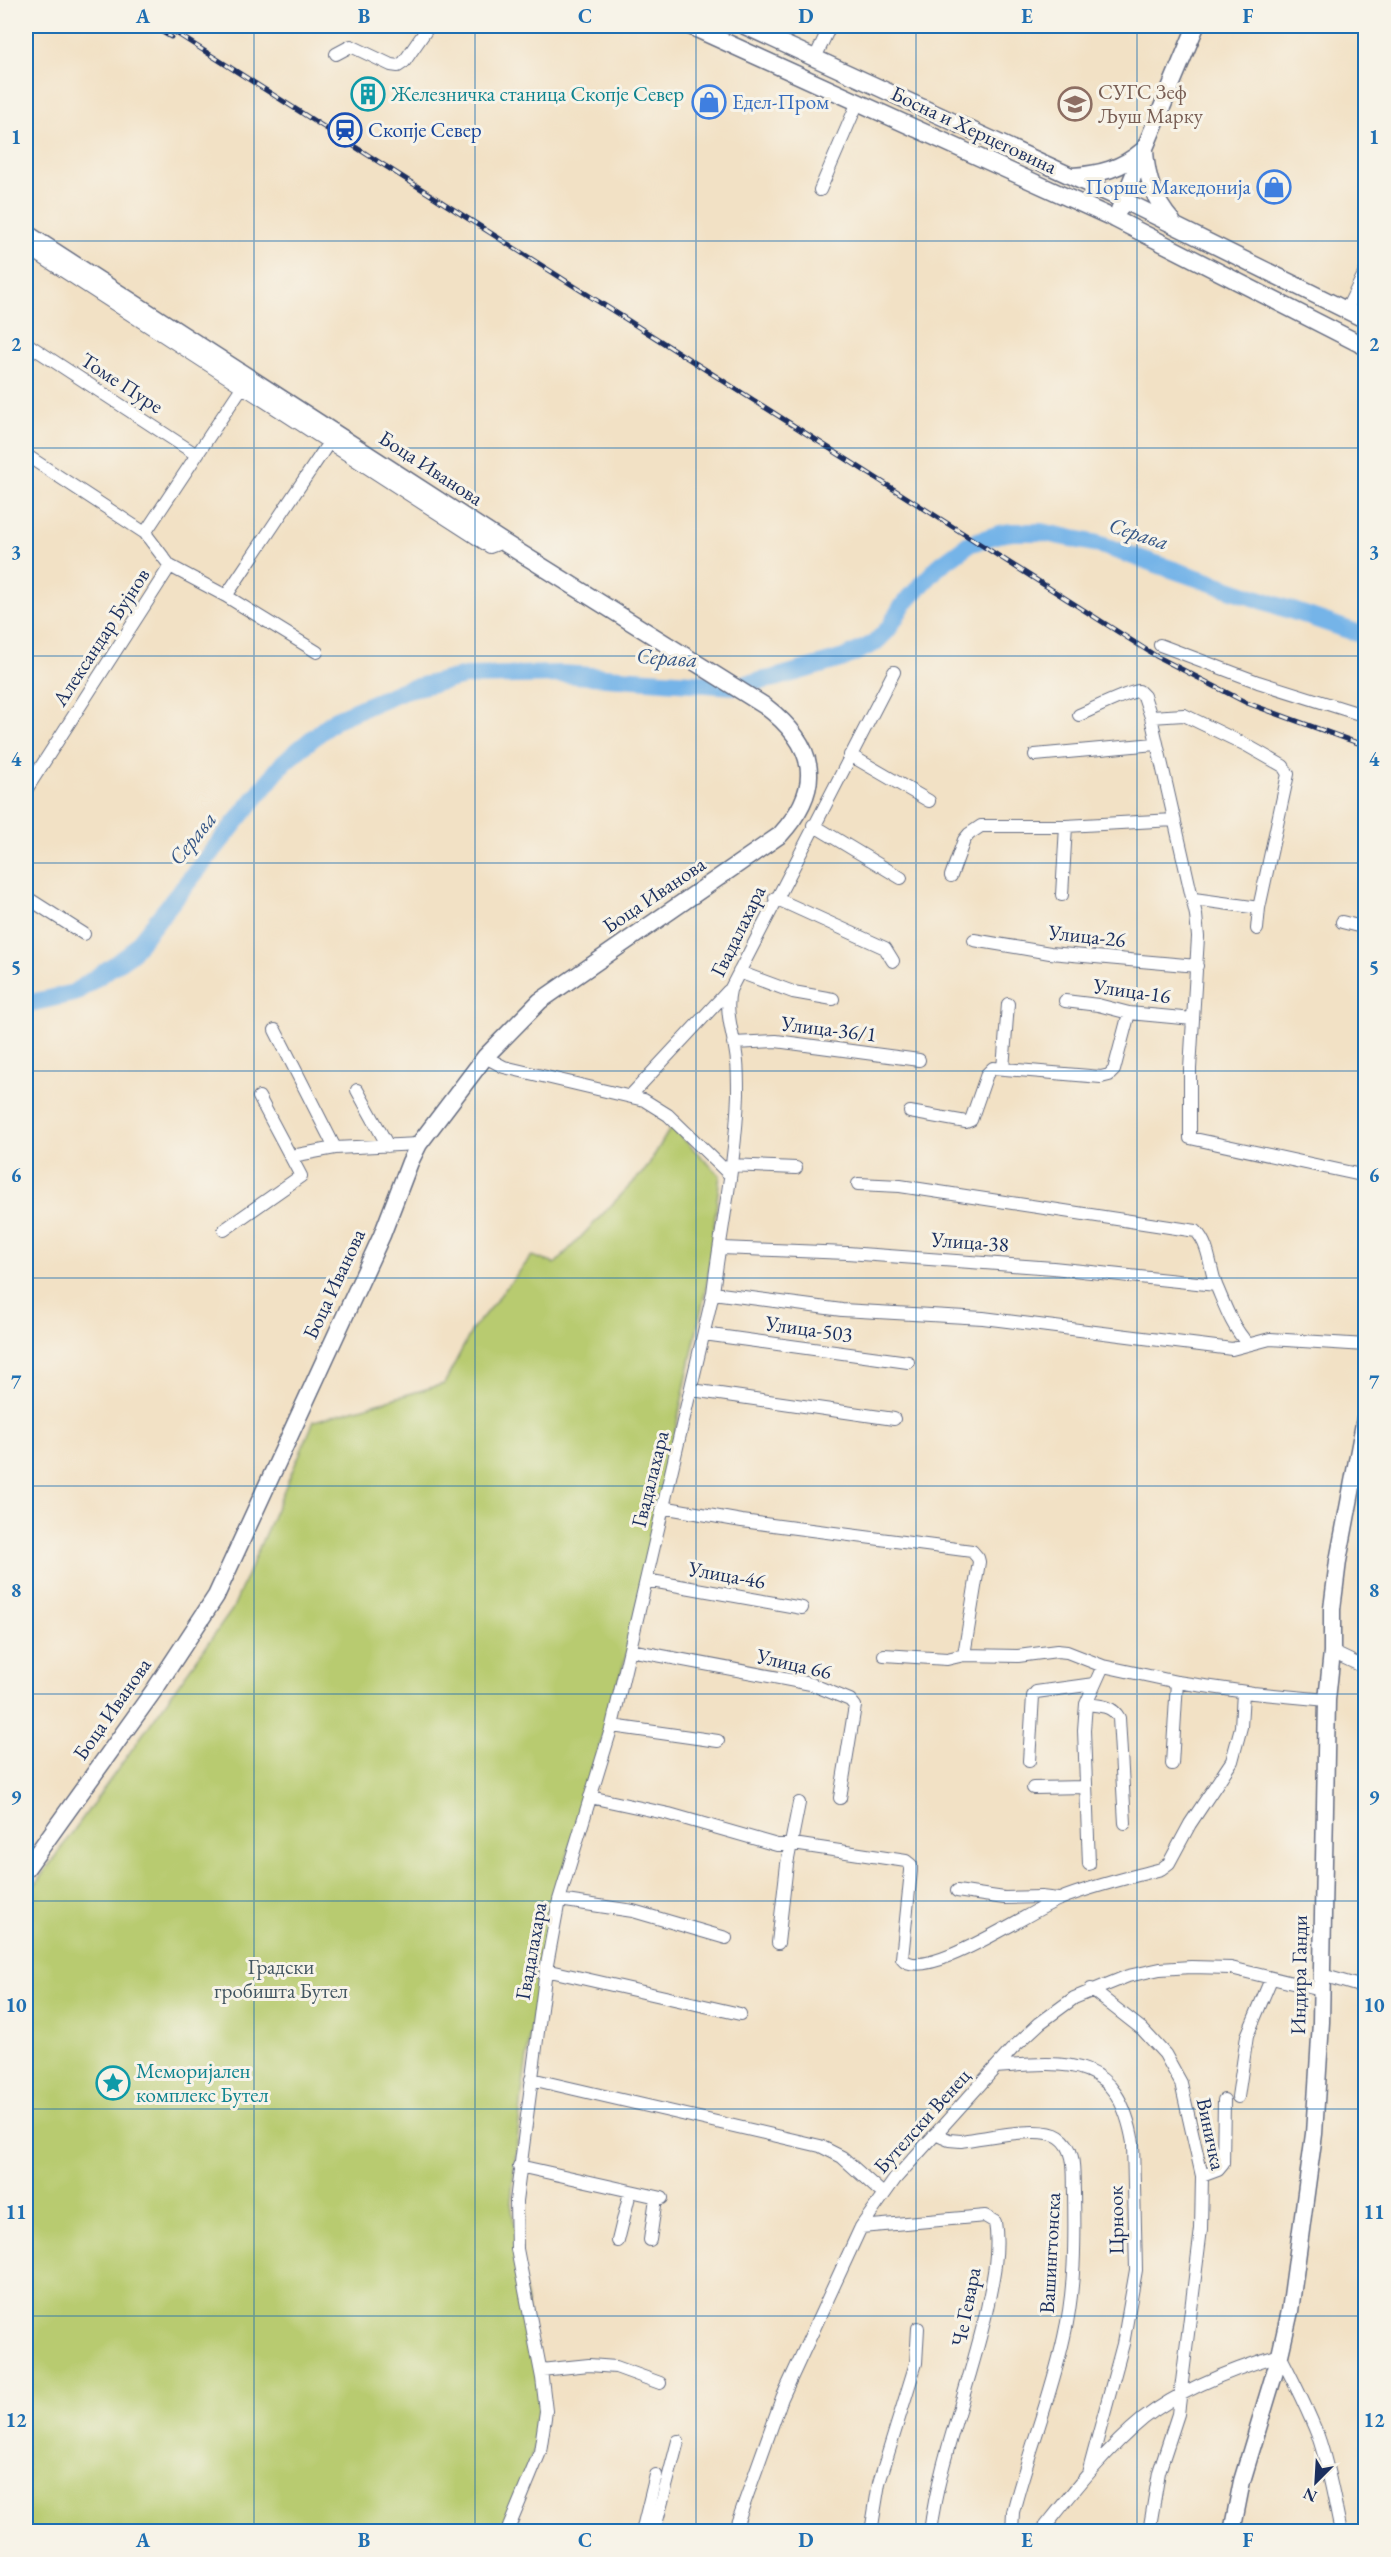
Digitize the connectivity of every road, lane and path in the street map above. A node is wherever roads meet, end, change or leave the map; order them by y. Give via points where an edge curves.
1 (429, 26) edge
2 (690, 26) edge
3 (745, 26) edge
4 (830, 26) edge
5 (1196, 26) edge
6 (336, 54) dead end
7 (815, 58) junction
8 (858, 102) junction
9 (1145, 148) junction
10 (1070, 176) junction
11 (819, 190) dead end
12 (1123, 200) junction
13 (1115, 219) junction
14 (1176, 226) junction
15 (26, 233) edge
16 (26, 247) edge
17 (1365, 270) edge
18 (94, 284) junction
19 (1346, 311) junction
20 (1365, 320) edge
21 (26, 344) edge
22 (1365, 347) edge
23 (242, 387) junction
24 (332, 437) junction
25 (26, 455) edge
26 (197, 455) junction
27 (145, 533) junction
28 (170, 566) junction
29 (226, 596) junction
30 (1160, 645) dead end
31 (317, 652) dead end
32 (894, 672) dead end
33 (1079, 715) dead end
34 (1365, 716) edge
35 (1150, 717) junction
36 (1155, 744) junction
37 (850, 755) junction
38 (1035, 755) dead end
39 (26, 790) edge
40 (806, 796) junction
41 (929, 801) dead end
42 (819, 813) junction
43 (1174, 820) junction
44 (813, 825) junction
45 (1066, 826) junction
46 (951, 876) dead end
47 (902, 878) dead end
48 (1062, 895) dead end
49 (26, 897) edge
50 (776, 898) junction
51 (1194, 899) junction
52 (1259, 908) junction
53 (1342, 922) dead end
54 (1365, 928) edge
55 (1257, 929) dead end
56 (84, 934) dead end
57 (974, 940) dead end
58 (893, 961) dead end
59 (1197, 966) junction
60 (739, 972) junction
61 (730, 990) junction
62 (833, 999) dead end
63 (1065, 1001) dead end
64 (1008, 1004) dead end
65 (1128, 1013) junction
66 (1193, 1019) junction
67 (275, 1030) dead end
68 (733, 1042) junction
69 (485, 1057) junction
70 (919, 1060) dead end
71 (1003, 1069) junction
72 (357, 1090) dead end
73 (630, 1095) junction
74 (259, 1097) dead end
75 (910, 1112) dead end
76 (419, 1144) junction
77 (388, 1146) junction
78 (335, 1148) junction
79 (292, 1156) junction
80 (796, 1168) dead end
81 (730, 1170) junction
82 (1365, 1176) edge
83 (858, 1184) dead end
84 (224, 1230) dead end
85 (721, 1248) junction
86 (1216, 1285) junction
87 (713, 1293) junction
88 (704, 1334) junction
89 (1248, 1344) junction
90 (1365, 1345) edge
91 (908, 1362) dead end
92 (692, 1389) junction
93 (1365, 1413) edge
94 (894, 1419) dead end
95 (662, 1508) junction
96 (646, 1580) junction
97 (802, 1608) dead end
98 (630, 1650) junction
99 (1332, 1652) junction
100 (884, 1654) dead end
101 (964, 1655) junction
102 (1103, 1666) junction
103 (1365, 1668) edge
104 (1177, 1682) junction
105 (1094, 1684) junction
106 (1243, 1692) junction
107 (1327, 1700) junction
108 (1086, 1704) junction
109 (612, 1726) junction
110 (718, 1741) dead end
111 (1029, 1761) dead end
112 (1172, 1764) dead end
113 (1086, 1787) junction
114 (1033, 1788) dead end
115 (590, 1797) junction
116 (840, 1798) dead end
117 (799, 1803) dead end
118 (1125, 1823) dead end
119 (789, 1846) junction
120 (1089, 1864) dead end
121 (26, 1869) edge
122 (957, 1891) dead end
123 (1058, 1899) junction
124 (559, 1900) junction
125 (726, 1938) dead end
126 (778, 1943) dead end
127 (546, 1970) junction
128 (1271, 1979) junction
129 (1322, 1983) junction
130 (1365, 1988) edge
131 (1091, 1989) junction
132 (740, 2014) dead end
133 (996, 2067) junction
134 (531, 2079) junction
135 (1238, 2097) dead end
136 (1224, 2100) dead end
137 (935, 2134) junction
138 (519, 2166) junction
139 (1202, 2176) junction
140 (630, 2192) junction
141 (883, 2194) junction
142 (861, 2227) junction
143 (650, 2240) dead end
144 (618, 2241) dead end
145 (918, 2328) dead end
146 (1280, 2355) junction
147 (541, 2370) junction
148 (660, 2383) dead end
149 (1180, 2395) junction
150 (678, 2441) dead end
151 (1088, 2474) junction
152 (656, 2475) dead end
153 (507, 2532) edge
154 (642, 2532) edge
155 (654, 2532) edge
156 (734, 2532) edge
157 (871, 2532) edge
158 (930, 2532) edge
159 (1012, 2532) edge
160 (1041, 2532) edge
161 (1149, 2532) edge
162 (1232, 2532) edge
163 (1341, 2532) edge

1 - 6 street via 398,66 351,46
2 - 8 street, Босна и Херцеговина
3 - 7 street, Босна и Херцеговина
4 - 7 street
5 - 9 street
7 - 10 street, Босна и Херцеговина
8 - 11 street
8 - 13 street, Босна и Херцеговина
9 - 10 street via 1112,171
9 - 12 street
9 - 14 street via 1150,187
10 - 12 street, Босна и Херцеговина
12 - 13 street
12 - 14 street, Босна и Херцеговина
13 - 22 street, Босна и Херцеговина
14 - 19 street, Босна и Херцеговина
15 - 18 street, Боца Иванова
16 - 18 street
17 - 19 street
18 - 23 street
18 - 24 street, Боца Иванова
19 - 20 street, Босна и Херцеговина
21 - 26 street, Томе Пуре
23 - 24 street
23 - 26 street
24 - 29 street
24 - 40 street, Боца Иванова via 765,706 784,721 802,745 809,781
25 - 27 street
26 - 27 street
27 - 28 street
28 - 29 street
28 - 39 street, Александар Бујнов
29 - 31 street
30 - 34 street
32 - 37 street, Гвадалахара
33 - 35 street via 1139,691
35 - 36 street
35 - 52 street via 1184,715 1246,745 1283,766 1288,774
36 - 38 street
36 - 43 street
37 - 41 street
37 - 42 street, Гвадалахара
40 - 42 street
40 - 69 street, Боца Иванова via 780,836 560,986 517,1022
42 - 44 street, Гвадалахара
43 - 45 street
43 - 51 street
44 - 47 street
44 - 50 street, Гвадалахара
45 - 46 street via 981,826 964,840
45 - 48 street
49 - 56 street
50 - 58 street via 885,948
50 - 60 street, Гвадалахара
51 - 52 street
51 - 59 street
52 - 55 street
53 - 54 street
57 - 59 street, Улица-26 via 1050,953
59 - 66 street
60 - 61 street, Гвадалахара
60 - 62 street via 794,992
61 - 68 street, Гвадалахара via 727,1009
61 - 73 street
63 - 65 street, Улица-16
64 - 71 street
65 - 66 street, Улица-16
65 - 71 street via 1114,1070 1106,1077
66 - 82 street via 1190,1138
67 - 78 street
68 - 70 street, Улица-36/1 via 776,1041
68 - 81 street, Гвадалахара via 738,1095
69 - 73 street via 504,1067
69 - 76 street, Боца Иванова
71 - 75 street via 989,1070 966,1122
72 - 77 street
73 - 81 street via 668,1115
74 - 79 street
76 - 77 street
76 - 121 street, Боца Иванова via 382,1235 216,1596 155,1689
77 - 78 street
78 - 79 street
79 - 84 street via 301,1176
80 - 81 street
81 - 85 street, Гвадалахара
83 - 86 street via 900,1186 1196,1231 1203,1239
85 - 86 street, Улица-38 via 1053,1268
85 - 87 street, Гвадалахара
86 - 89 street via 1230,1320
87 - 88 street, Гвадалахара
87 - 89 street via 842,1310 983,1318 1232,1349
88 - 91 street, Улица-503
88 - 92 street, Гвадалахара
89 - 90 street via 1270,1339
92 - 94 street
92 - 95 street, Гвадалахара
93 - 99 street, Индира Ганди via 1338,1561
95 - 96 street, Гвадалахара
95 - 101 street via 972,1551 979,1562
96 - 97 street, Улица-46
96 - 98 street, Гвадалахара
98 - 109 street, Гвадалахара
98 - 116 street, Улица 66 via 811,1684 850,1700 855,1706
99 - 103 street
99 - 107 street, Индира Ганди
100 - 101 street via 930,1659
101 - 102 street via 1018,1656 1057,1651 1076,1654
102 - 104 street
102 - 105 street
104 - 106 street
104 - 112 street
105 - 108 street
105 - 111 street via 1036,1692
106 - 107 street
106 - 123 street via 1241,1727 1232,1761 1169,1863 1161,1869
107 - 129 street, Индира Ганди
108 - 113 street
108 - 118 street via 1108,1707 1119,1718
109 - 110 street
109 - 115 street, Гвадалахара
113 - 114 street
113 - 120 street
115 - 119 street
115 - 124 street, Гвадалахара
117 - 119 street
119 - 123 street via 895,1858 911,1865 902,1958 910,1964 960,1953
119 - 126 street
122 - 123 street via 1004,1898
124 - 125 street via 633,1911
124 - 127 street, Гвадалахара
127 - 132 street
127 - 134 street, Гвадалахара
128 - 129 street, Бутелски Венец
128 - 131 street, Бутелски Венец via 1231,1968 1191,1966 1128,1976
128 - 135 street via 1246,2036
129 - 130 street, Бутелски Венец
129 - 146 street, Индира Ганди via 1314,2134 1290,2311
131 - 133 street, Бутелски Венец via 1040,2023
131 - 139 street, Виничка via 1165,2054 1181,2083
133 - 137 street, Бутелски Венец
133 - 151 street, Црноок via 1078,2066 1109,2084 1122,2103 1130,2126 1136,2270 1123,2344
134 - 138 street, Гвадалахара
134 - 141 street via 820,2146 842,2157
136 - 139 street via 1223,2164
137 - 141 street, Бутелски Венец
137 - 159 street, Вашингтонска via 961,2140 1045,2132 1068,2145 1073,2161 1070,2306 1013,2512
138 - 140 street
138 - 147 street, Гвадалахара via 518,2249
139 - 149 street, Виничка via 1201,2229
140 - 143 street via 659,2198
140 - 144 street
141 - 142 street, Бутелски Венец
142 - 156 street, Бутелски Венец via 782,2398
142 - 158 street, Че Гевара via 985,2216 995,2222 992,2286
145 - 157 street, Че Гевара via 916,2363 879,2483
146 - 149 street
146 - 162 street, Индира Ганди via 1242,2481
146 - 163 street via 1318,2438
147 - 148 street via 589,2365 616,2367
147 - 153 street, Гвадалахара via 546,2405 542,2444
149 - 151 street via 1144,2419
149 - 161 street, Виничка via 1178,2414 1159,2472
150 - 155 street
151 - 160 street
152 - 154 street

